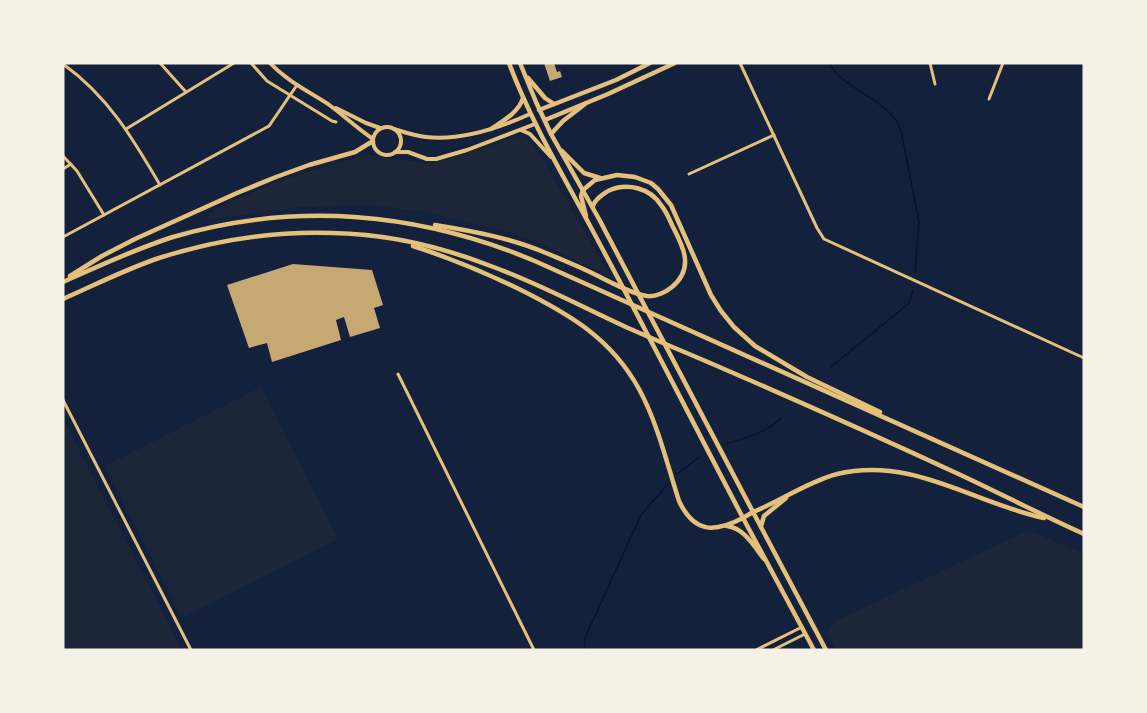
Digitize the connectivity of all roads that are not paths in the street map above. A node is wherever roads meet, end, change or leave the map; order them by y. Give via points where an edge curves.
1 (160, 63) edge
2 (234, 63) edge
3 (251, 63) edge
4 (270, 63) edge
5 (509, 63) edge
6 (519, 63) edge
7 (650, 63) edge
8 (675, 63) edge
9 (740, 63) edge
10 (930, 63) edge
11 (1003, 63) edge
12 (63, 64) edge
13 (524, 74) junction
14 (935, 84) dead end
15 (297, 85) junction
16 (186, 92) junction
17 (290, 95) junction
18 (523, 98) junction
19 (989, 99) dead end
20 (327, 104) junction
21 (554, 104) junction
22 (585, 104) junction
23 (539, 110) junction
24 (530, 114) junction
25 (544, 120) junction
26 (336, 122) dead end
27 (535, 124) junction
28 (380, 128) junction
29 (126, 129) junction
30 (394, 129) junction
31 (491, 129) junction
32 (521, 130) junction
33 (551, 134) junction
34 (774, 135) junction
35 (373, 140) junction
36 (562, 151) junction
37 (395, 152) junction
38 (63, 156) edge
39 (554, 159) junction
40 (71, 164) junction
41 (63, 169) edge
42 (689, 174) dead end
43 (601, 178) junction
44 (160, 185) junction
45 (583, 190) junction
46 (592, 207) junction
47 (104, 215) junction
48 (363, 217) junction
49 (588, 221) junction
50 (63, 237) edge
51 (391, 239) junction
52 (63, 281) edge
53 (63, 299) edge
54 (1084, 358) edge
55 (398, 374) dead end
56 (63, 400) edge
57 (986, 463) junction
58 (792, 493) junction
59 (1084, 507) edge
60 (753, 512) junction
61 (743, 518) junction
62 (1052, 520) junction
63 (726, 526) junction
64 (761, 526) junction
65 (1084, 534) edge
66 (764, 559) junction
67 (813, 626) junction
68 (802, 627) junction
69 (805, 634) junction
70 (772, 642) junction
71 (191, 650) edge
72 (534, 650) edge
73 (756, 650) edge
74 (773, 650) edge
75 (814, 650) edge
76 (826, 650) edge

1 - 16 street
2 - 16 street
3 - 17 street via 267,81
4 - 15 main road
5 - 18 main road
6 - 13 main road
7 - 21 main road
8 - 22 main road
9 - 34 street
10 - 14 street
11 - 19 street
12 - 29 street via 112,110
13 - 21 main road
13 - 23 main road
15 - 17 street
15 - 20 main road
16 - 29 street
17 - 26 street
17 - 44 street via 269,126
18 - 24 main road
18 - 31 main road via 517,109
20 - 28 main road
20 - 35 main road
21 - 23 main road
22 - 25 main road
22 - 33 main road
23 - 24 main road
23 - 25 main road
24 - 27 main road
24 - 31 main road
25 - 27 main road
25 - 33 main road
27 - 32 main road
27 - 39 main road
28 - 30 main road
28 - 35 main road
29 - 44 street
30 - 31 main road via 426,137
30 - 37 main road via 401,140
32 - 37 main road via 436,159
32 - 39 main road
33 - 36 main road
34 - 42 street
34 - 54 street via 824,239
35 - 37 main road via 382,154
35 - 52 main road via 348,154 276,177 153,231
36 - 43 main road via 584,172
36 - 45 main road
38 - 40 street
39 - 49 main road
40 - 41 street
40 - 47 street
43 - 45 main road
43 - 57 main road via 635,177 651,183 663,194 675,212 715,302 755,346 807,377
44 - 47 street
45 - 46 main road
45 - 49 main road
46 - 48 main road via 602,195 622,187 639,188 657,199 685,254 683,271 675,284 658,295 647,296 511,241 441,226
46 - 60 main road
47 - 50 street
48 - 52 main road via 288,217 221,225 150,245
48 - 57 main road via 449,231 519,254
49 - 61 main road
51 - 53 main road via 305,233 223,242 144,264
51 - 62 main road via 499,269 965,477
51 - 63 main road via 481,271 562,312 593,333 613,352 639,390 686,514 702,526
55 - 72 street
56 - 71 street
57 - 59 main road
58 - 60 main road
58 - 62 main road via 835,475 886,470 936,481
58 - 64 main road via 764,516
60 - 61 main road
60 - 64 main road
61 - 63 main road
61 - 66 main road
62 - 65 main road
63 - 66 main road via 738,530
64 - 67 main road
66 - 68 main road
67 - 68 main road
67 - 69 main road
67 - 76 main road
68 - 69 main road
68 - 70 street
69 - 74 street
69 - 75 main road
70 - 73 street
70 - 74 street

